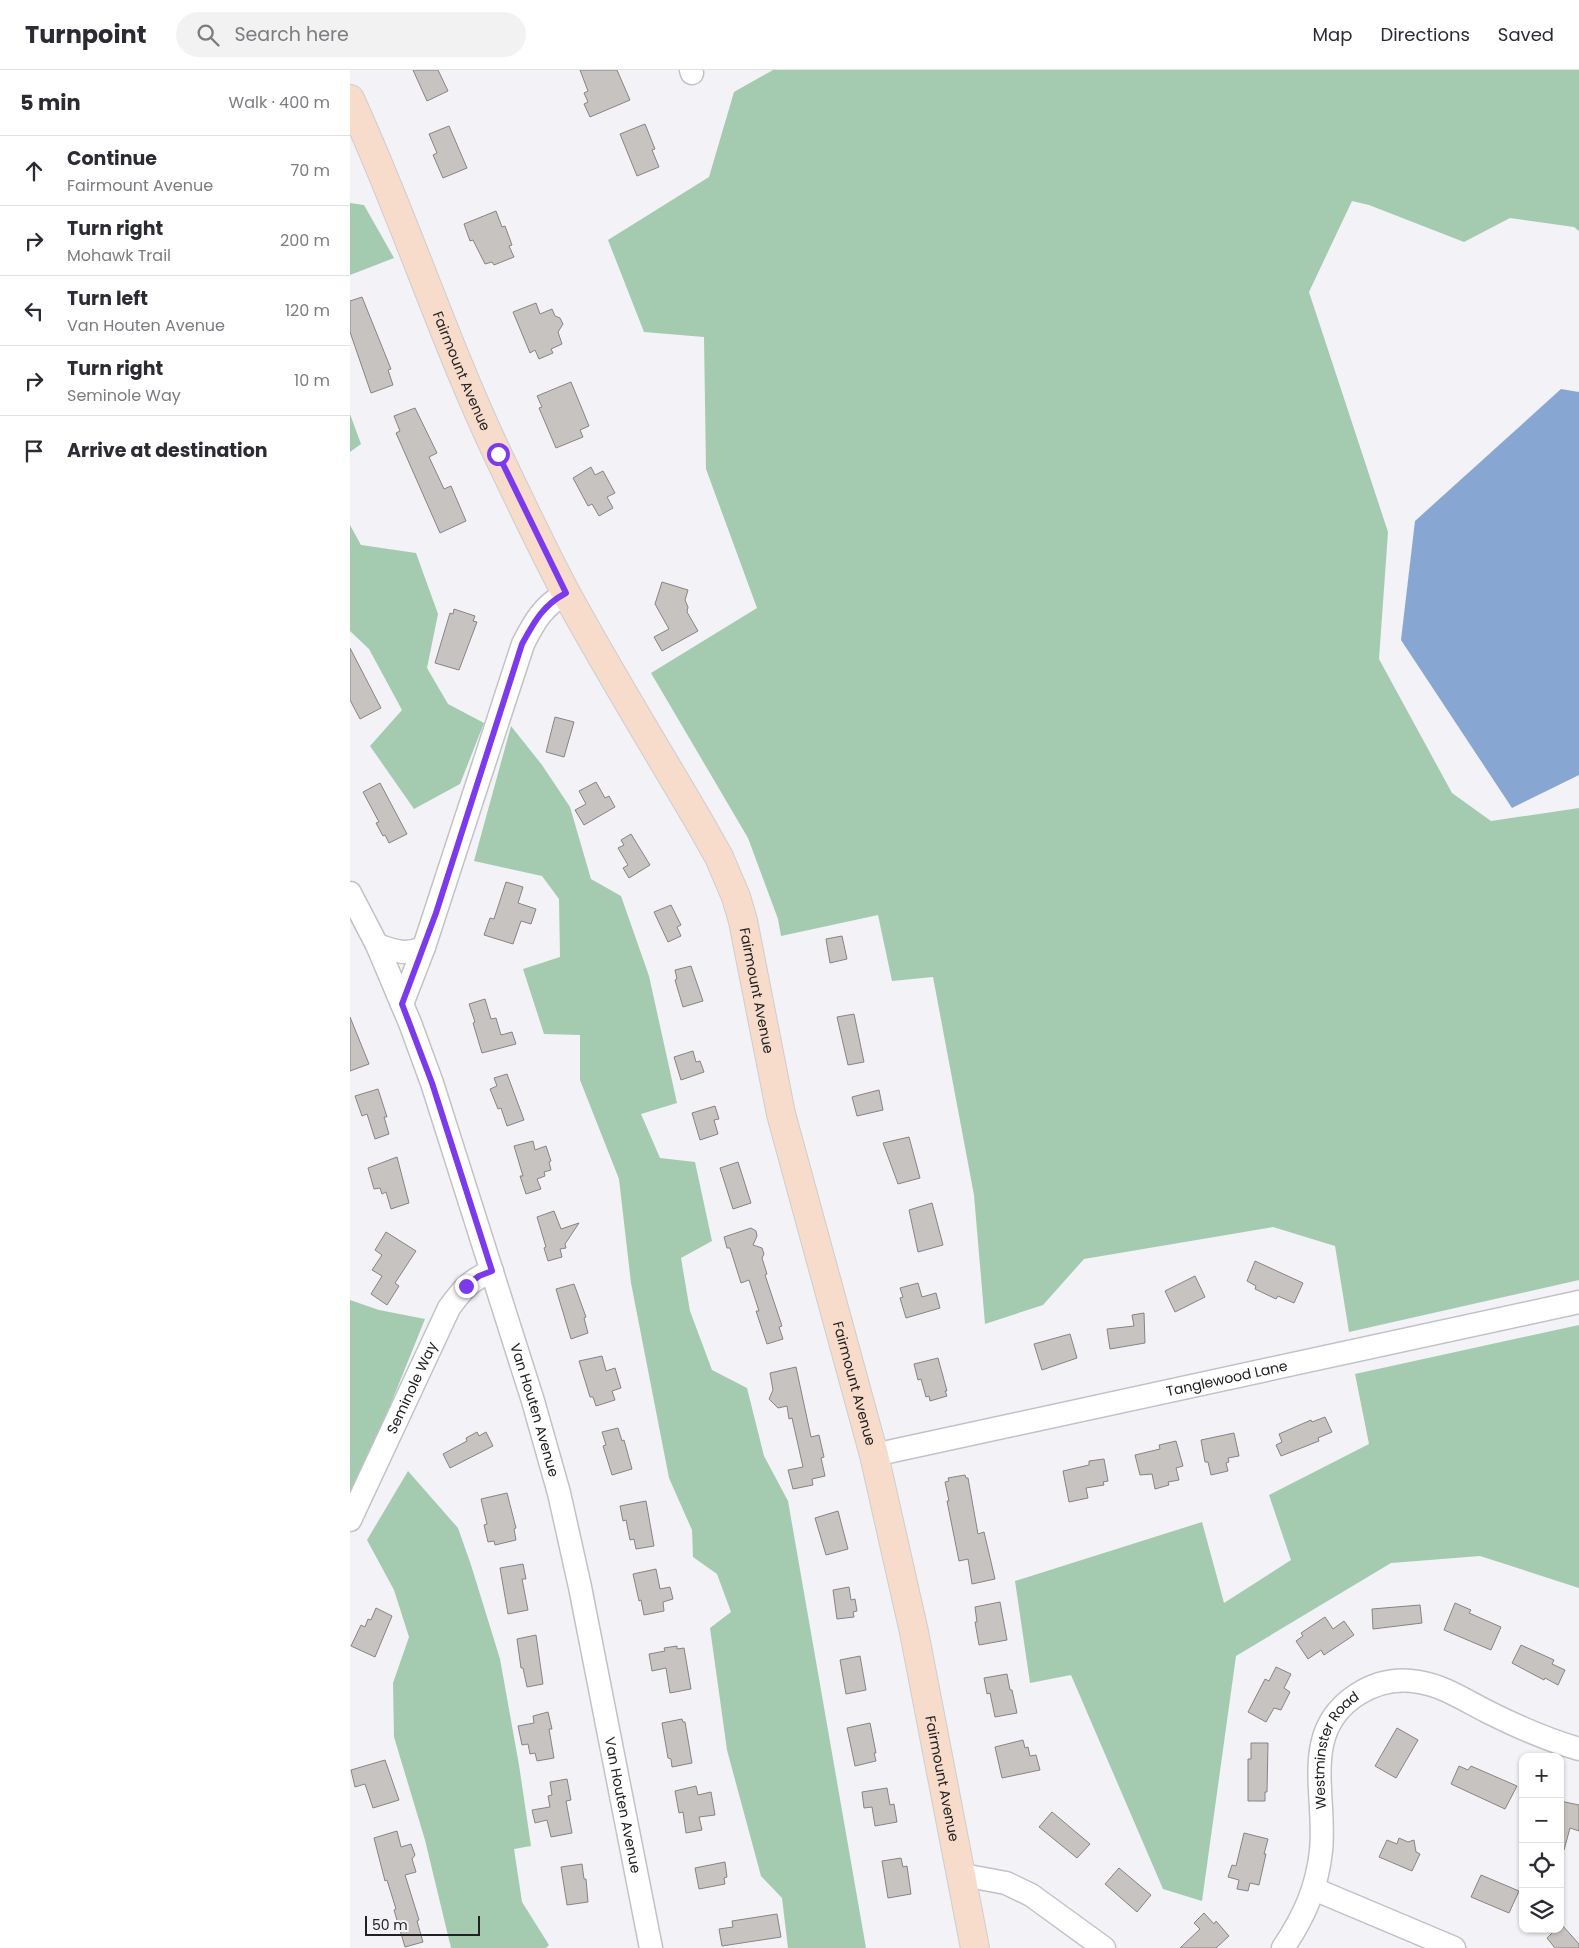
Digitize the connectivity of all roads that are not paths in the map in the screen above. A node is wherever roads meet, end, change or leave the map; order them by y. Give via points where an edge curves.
1 (350, 99) edge
2 (566, 593) junction
3 (350, 893) edge
4 (377, 945) junction
5 (424, 947) junction
6 (402, 1004) junction
7 (492, 1271) junction
8 (1579, 1302) edge
9 (874, 1455) junction
10 (350, 1520) edge
11 (1579, 1749) edge
12 (962, 1875) junction
13 (1314, 1890) junction
14 (651, 1948) edge
15 (975, 1948) edge
16 (1104, 1948) edge
17 (1283, 1948) edge
18 (1454, 1948) edge

1 - 2 main road, Fairmount Avenue via 404,224 452,353
2 - 5 street via 543,611 522,644
2 - 9 main road, Fairmount Avenue via 719,857 736,897 749,943 781,1114
3 - 4 street, Van Houten Avenue
4 - 5 street via 404,953
4 - 6 street, Van Houten Avenue
5 - 6 street
6 - 7 street, Van Houten Avenue via 432,1083
7 - 10 street, Seminole Way via 466,1286 448,1308
7 - 14 street, Van Houten Avenue via 559,1492
8 - 9 street, Tanglewood Lane
9 - 12 main road, Fairmount Avenue via 914,1632
11 - 13 street, Westminster Road via 1528,1732 1435,1686 1403,1680 1369,1687 1339,1710 1323,1738 1319,1768 1323,1831
12 - 15 main road, Fairmount Avenue
12 - 16 street via 1006,1883 1022,1891
13 - 17 street, Westminster Road via 1306,1912
13 - 18 street

